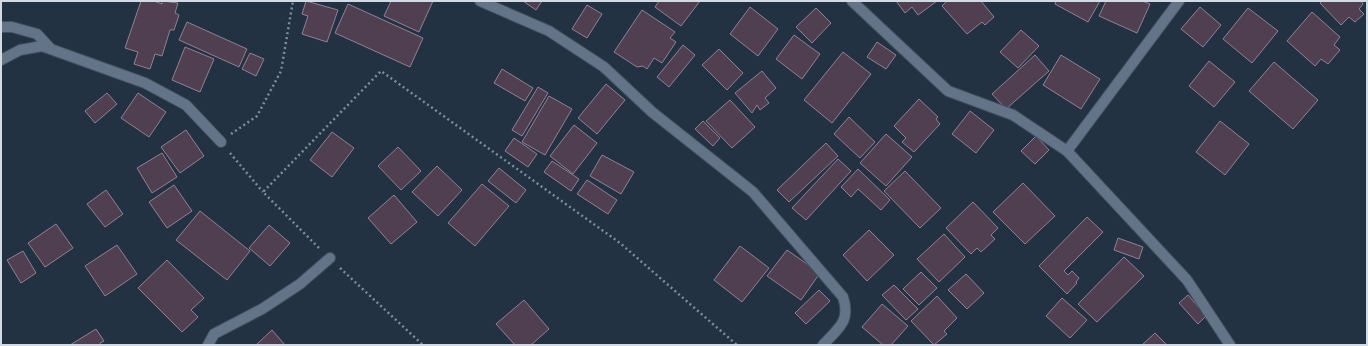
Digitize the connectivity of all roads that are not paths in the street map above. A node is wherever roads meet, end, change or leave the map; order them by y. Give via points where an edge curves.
1 (852, 1) edge
2 (1179, 1) edge
3 (485, 2) edge
4 (1, 27) edge
5 (51, 50) junction
6 (1, 60) edge
7 (221, 142) road end
8 (1067, 152) junction
9 (330, 258) road end
10 (208, 345) edge
11 (823, 345) edge
12 (1230, 345) edge

1 - 8 street via 948,91 1013,115
2 - 8 street
3 - 11 street via 549,31 604,67 652,112 753,192 843,297 847,309 844,322
4 - 5 street via 12,27 37,34
5 - 6 street via 42,46 20,50
5 - 7 street via 145,83 186,105
8 - 12 street via 1187,280
9 - 10 street via 300,284 262,309 214,334

